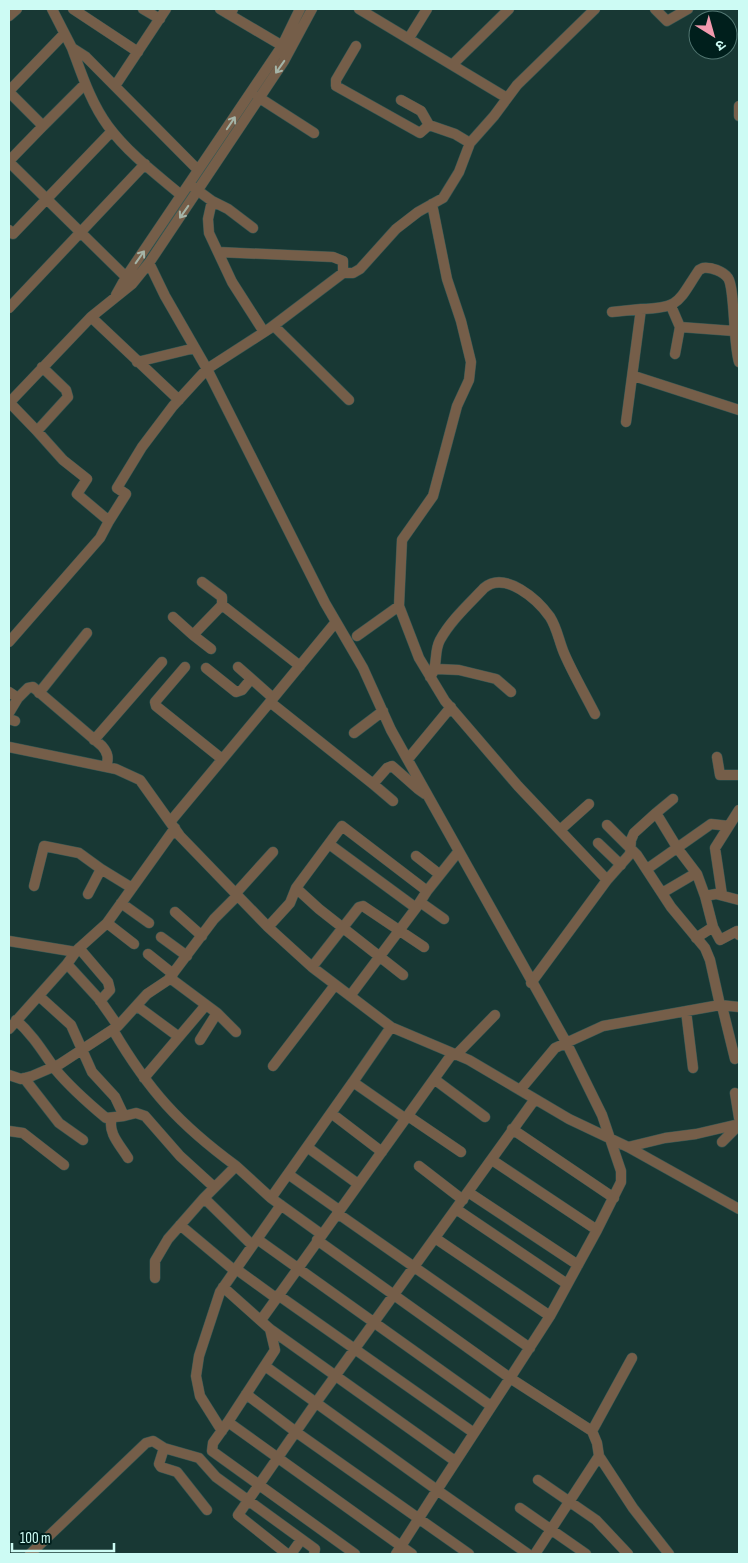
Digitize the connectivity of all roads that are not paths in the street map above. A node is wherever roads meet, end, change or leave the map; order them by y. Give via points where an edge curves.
1 (17, 9) edge
2 (52, 9) edge
3 (73, 9) edge
4 (143, 9) edge
5 (166, 9) edge
6 (220, 9) edge
7 (300, 9) edge
8 (312, 9) edge
9 (359, 9) edge
10 (427, 9) edge
11 (509, 9) edge
12 (594, 9) edge
13 (655, 9) edge
14 (688, 9) edge
15 (232, 12) edge
16 (9, 16) edge
17 (160, 20) junction
18 (64, 34) junction
19 (409, 38) junction
20 (356, 46) dead end
21 (72, 48) junction
22 (286, 48) junction
23 (138, 52) junction
24 (453, 64) junction
25 (85, 84) junction
26 (115, 86) junction
27 (9, 92) edge
28 (258, 97) junction
29 (507, 98) junction
30 (401, 100) dead end
31 (739, 106) edge
32 (739, 116) edge
33 (429, 125) junction
34 (43, 126) junction
35 (112, 131) junction
36 (314, 133) dead end
37 (470, 143) junction
38 (9, 161) edge
39 (145, 164) junction
40 (198, 170) junction
41 (190, 184) junction
42 (198, 192) junction
43 (181, 195) junction
44 (46, 200) junction
45 (212, 201) junction
46 (432, 204) junction
47 (254, 228) dead end
48 (79, 232) junction
49 (10, 234) edge
50 (218, 252) junction
51 (149, 263) junction
52 (343, 273) junction
53 (126, 277) junction
54 (114, 299) junction
55 (671, 306) junction
56 (9, 308) edge
57 (641, 309) junction
58 (612, 312) dead end
59 (91, 317) junction
60 (274, 326) junction
61 (680, 327) junction
62 (264, 332) junction
63 (734, 332) junction
64 (195, 348) junction
65 (675, 354) dead end
66 (138, 362) junction
67 (739, 362) edge
68 (42, 367) junction
69 (207, 369) junction
70 (634, 376) junction
71 (179, 400) junction
72 (349, 400) dead end
73 (9, 402) edge
74 (739, 410) edge
75 (626, 422) dead end
76 (37, 432) junction
77 (109, 521) junction
78 (202, 582) dead end
79 (222, 605) junction
80 (399, 606) junction
81 (173, 617) dead end
82 (335, 623) junction
83 (87, 632) dead end
84 (193, 635) junction
85 (357, 636) dead end
86 (9, 642) edge
87 (212, 649) dead end
88 (162, 662) dead end
89 (300, 666) junction
90 (185, 667) dead end
91 (238, 667) dead end
92 (206, 668) dead end
93 (433, 673) junction
94 (251, 679) junction
95 (9, 692) edge
96 (511, 692) dead end
97 (39, 693) junction
98 (18, 698) junction
99 (271, 700) junction
100 (451, 707) junction
101 (383, 711) junction
102 (595, 714) dead end
103 (11, 718) edge
104 (354, 733) dead end
105 (94, 740) junction
106 (9, 747) edge
107 (717, 757) dead end
108 (222, 759) junction
109 (408, 759) junction
110 (106, 767) junction
111 (739, 776) edge
112 (373, 784) junction
113 (426, 794) junction
114 (673, 799) dead end
115 (393, 801) dead end
116 (589, 804) dead end
117 (739, 810) edge
118 (656, 813) junction
119 (172, 825) junction
120 (607, 825) dead end
121 (729, 826) junction
122 (560, 830) junction
123 (598, 843) dead end
124 (329, 844) junction
125 (632, 849) junction
126 (678, 849) junction
127 (273, 852) dead end
128 (458, 852) junction
129 (416, 856) dead end
130 (621, 865) junction
131 (101, 869) junction
132 (646, 869) junction
133 (696, 872) junction
134 (440, 874) junction
135 (607, 880) junction
136 (34, 886) dead end
137 (132, 888) junction
138 (296, 888) junction
139 (428, 891) junction
140 (662, 893) junction
141 (88, 894) dead end
142 (237, 894) junction
143 (722, 895) junction
144 (704, 896) junction
145 (739, 900) edge
146 (120, 903) junction
147 (418, 905) junction
148 (175, 912) dead end
149 (444, 919) dead end
150 (149, 922) dead end
151 (107, 923) junction
152 (268, 927) junction
153 (343, 928) junction
154 (713, 928) junction
155 (399, 930) junction
156 (739, 935) edge
157 (202, 936) junction
158 (161, 937) dead end
159 (696, 938) junction
160 (9, 941) edge
161 (134, 944) dead end
162 (424, 947) dead end
163 (77, 950) junction
164 (148, 954) dead end
165 (188, 956) junction
166 (380, 956) junction
167 (67, 964) junction
168 (312, 967) junction
169 (403, 974) dead end
170 (172, 976) junction
171 (531, 983) junction
172 (335, 985) junction
173 (38, 996) junction
174 (350, 996) junction
175 (100, 1001) junction
176 (206, 1005) junction
177 (721, 1005) junction
178 (137, 1006) junction
179 (739, 1007) edge
180 (686, 1010) junction
181 (217, 1013) junction
182 (495, 1015) dead end
183 (11, 1025) edge
184 (392, 1027) junction
185 (116, 1028) junction
186 (236, 1032) dead end
187 (179, 1037) junction
188 (200, 1040) dead end
189 (566, 1042) junction
190 (82, 1050) junction
191 (454, 1054) junction
192 (735, 1058) dead end
193 (273, 1066) dead end
194 (54, 1067) junction
195 (693, 1068) dead end
196 (144, 1078) junction
197 (14, 1079) edge
198 (434, 1079) junction
199 (353, 1082) junction
200 (520, 1090) junction
201 (735, 1093) dead end
202 (535, 1099) junction
203 (331, 1113) junction
204 (124, 1116) junction
205 (407, 1117) junction
206 (485, 1117) dead end
207 (112, 1118) junction
208 (739, 1118) edge
209 (739, 1124) edge
210 (512, 1129) junction
211 (9, 1130) edge
212 (611, 1139) junction
213 (83, 1140) dead end
214 (722, 1142) dead end
215 (307, 1147) junction
216 (628, 1147) junction
217 (382, 1152) junction
218 (461, 1152) dead end
219 (128, 1158) dead end
220 (492, 1160) junction
221 (64, 1165) dead end
222 (236, 1166) junction
223 (419, 1166) dead end
224 (288, 1174) junction
225 (358, 1184) junction
226 (214, 1187) junction
227 (465, 1196) junction
228 (204, 1198) junction
229 (271, 1198) junction
230 (614, 1198) junction
231 (282, 1205) junction
232 (456, 1209) junction
233 (739, 1209) edge
234 (338, 1211) junction
235 (180, 1225) junction
236 (597, 1230) junction
237 (319, 1237) junction
238 (435, 1238) junction
239 (255, 1242) junction
240 (578, 1265) junction
241 (414, 1267) junction
242 (298, 1268) junction
243 (235, 1270) junction
244 (155, 1278) dead end
245 (567, 1284) junction
246 (224, 1287) junction
247 (395, 1294) junction
248 (277, 1296) junction
249 (550, 1316) junction
250 (261, 1320) junction
251 (375, 1322) junction
252 (270, 1329) junction
253 (530, 1348) junction
254 (355, 1349) junction
255 (632, 1358) dead end
256 (264, 1366) junction
257 (336, 1376) junction
258 (510, 1378) junction
259 (246, 1394) junction
260 (316, 1404) junction
261 (492, 1406) junction
262 (228, 1422) junction
263 (222, 1431) junction
264 (592, 1431) junction
265 (296, 1432) junction
266 (474, 1433) junction
267 (164, 1448) junction
268 (599, 1456) junction
269 (278, 1459) junction
270 (455, 1461) junction
271 (538, 1480) dead end
272 (259, 1486) junction
273 (436, 1490) junction
274 (248, 1501) junction
275 (570, 1502) junction
276 (520, 1508) dead end
277 (206, 1510) dead end
278 (418, 1519) junction
279 (551, 1529) junction
280 (301, 1540) junction
281 (399, 1550) edge
282 (30, 1554) edge
283 (288, 1554) edge
284 (292, 1554) edge
285 (314, 1554) edge
286 (355, 1554) edge
287 (412, 1554) edge
288 (468, 1554) edge
289 (528, 1554) edge
290 (535, 1554) edge
291 (586, 1554) edge
292 (628, 1554) edge
293 (670, 1554) edge

1 - 16 street
2 - 18 street
3 - 23 street
4 - 17 street
5 - 17 street
6 - 15 street
7 - 22 street
8 - 22 street
9 - 19 street
10 - 19 street
11 - 24 street
12 - 29 street
13 - 14 street via 667,21
15 - 22 street
17 - 23 street
18 - 21 street
18 - 27 street
19 - 24 street
20 - 33 street via 336,80 336,86 420,133
21 - 25 street
21 - 26 street via 86,57
22 -> 28 street
40 -> 22 street
23 - 26 street
24 - 29 street
25 - 34 street
25 - 35 street
26 - 40 street
27 - 34 street
28 - 36 street
28 - 42 street
29 - 37 street
30 - 33 street via 421,111
31 - 32 street
33 - 37 street
34 - 38 street
35 - 39 street
35 - 44 street
37 - 46 street via 459,172 443,198
38 - 44 street
39 - 43 street
39 - 48 street
40 - 41 street
41 - 42 street
41 - 43 street
42 - 45 street
42 -> 51 street
53 -> 43 street
44 - 48 street
44 - 49 street
45 - 47 street
45 - 50 street via 209,233
46 - 52 street via 396,229 360,269
46 - 80 street via 447,279 471,362 469,380 456,406 433,496 402,540
48 - 53 street
48 - 56 street
50 - 52 street via 334,257 343,261
50 - 62 street via 232,282
51 - 54 street
51 - 64 street
52 - 60 street
53 - 54 street
54 - 59 street
55 - 57 street
55 - 61 street
55 - 63 street via 699,270 708,267 724,273 731,286
57 - 58 street
57 - 70 street
59 - 66 street
59 - 68 street
60 - 62 street
60 - 72 street
61 - 63 street
61 - 65 street
62 - 69 street
63 - 67 street
64 - 66 street
64 - 69 street
66 - 71 street
68 - 73 street
68 - 76 street via 66,390 68,397
69 - 71 street
69 - 82 street
70 - 74 street
70 - 75 street
71 - 77 street via 142,446 117,488 126,494
73 - 76 street
76 - 77 street via 63,460 87,479 77,494
77 - 86 street via 100,538
78 - 79 street via 222,597
79 - 84 street
79 - 89 street
80 - 85 street
80 - 93 street via 419,658
81 - 84 street
82 - 89 street
82 - 101 street via 363,668
83 - 97 street
84 - 87 street
88 - 105 street
89 - 99 street
90 - 108 street via 155,702 156,706
91 - 94 street
92 - 94 street via 236,692
93 - 96 street via 459,670 496,679
93 - 100 street
93 - 102 street via 437,650 447,629 484,588 500,582 528,595 552,619 570,665
94 - 99 street
95 - 98 street
97 - 98 street via 30,687
97 - 105 street
98 - 103 street
99 - 108 street
99 - 112 street
100 - 109 street
100 - 122 street
101 - 104 street
101 - 109 street
105 - 110 street via 106,751
106 - 110 street
107 - 111 street via 720,774
108 - 119 street
109 - 113 street
110 - 119 street via 140,780
112 - 113 street via 392,766
112 - 115 street
113 - 128 street
114 - 118 street
116 - 122 street
117 - 121 street
118 - 125 street via 634,833 630,840
118 - 126 street
119 - 137 street
119 - 142 street
120 - 125 street
121 - 126 street via 711,824
121 - 143 street via 715,848
122 - 135 street
123 - 130 street
124 - 138 street
124 - 139 street via 342,826
124 - 147 street
125 - 130 street
125 - 132 street
126 - 132 street
126 - 133 street
127 - 142 street
128 - 134 street
128 - 171 street
129 - 134 street
130 - 135 street
131 - 136 street via 80,853 44,846
131 - 137 street
131 - 141 street
132 - 140 street
133 - 140 street
133 - 144 street
134 - 139 street
135 - 171 street
137 - 146 street
138 - 152 street via 290,903
138 - 153 street
139 - 147 street
140 - 159 street
142 - 152 street
142 - 157 street
143 - 144 street
143 - 145 street
144 - 154 street
146 - 150 street
146 - 151 street
147 - 149 street
147 - 155 street
148 - 157 street
151 - 161 street
151 - 163 street
152 - 168 street
153 - 155 street via 363,906
153 - 166 street
153 - 168 street
154 - 156 street via 720,940 737,931
154 - 159 street
155 - 162 street
155 - 166 street
157 - 165 street
158 - 165 street
159 - 177 street via 710,960
160 - 163 street
163 - 167 street
163 - 175 street via 108,982 110,990
164 - 170 street
165 - 170 street
166 - 169 street
166 - 174 street
167 - 173 street
167 - 175 street
168 - 172 street
170 - 176 street
170 - 178 street via 147,994
171 - 189 street
172 - 174 street
172 - 193 street
173 - 183 street
173 - 190 street via 71,1025
174 - 184 street
175 - 185 street
176 - 181 street
176 - 187 street
177 - 179 street
177 - 180 street
177 - 192 street
178 - 185 street
178 - 187 street
180 - 189 street via 603,1026
180 - 195 street
181 - 186 street
181 - 188 street
182 - 191 street
183 - 194 street via 36,1040
184 - 191 street
184 - 199 street
185 - 190 street
185 - 196 street
187 - 196 street
189 - 200 street via 549,1052
189 - 212 street
190 - 194 street
190 - 204 street via 92,1072 115,1097
191 - 198 street
191 - 200 street
194 - 197 street
194 - 207 street via 86,1101 106,1118
196 - 222 street via 189,1130
197 - 213 street
198 - 205 street
198 - 206 street
199 - 203 street
199 - 205 street
200 - 202 street
201 - 208 street
202 - 210 street
202 - 212 street
203 - 215 street
203 - 217 street
204 - 207 street
204 - 226 street via 136,1113 145,1116 180,1156
205 - 217 street
205 - 218 street
207 - 219 street via 113,1134
209 - 214 street
209 - 216 street
210 - 220 street
210 - 230 street
211 - 221 street via 23,1133
212 - 216 street
212 - 230 street via 621,1171 621,1182
215 - 224 street
215 - 225 street
216 - 233 street
217 - 225 street
220 - 227 street
220 - 236 street
222 - 226 street
222 - 229 street
223 - 227 street
224 - 229 street
224 - 234 street
225 - 234 street
226 - 228 street
227 - 232 street
227 - 240 street
228 - 235 street
228 - 239 street
229 - 231 street
230 - 236 street
231 - 237 street
231 - 239 street
232 - 238 street
232 - 245 street
234 - 237 street
234 - 241 street
235 - 243 street
235 - 244 street via 155,1261
236 - 240 street
237 - 242 street
237 - 247 street
238 - 241 street
238 - 249 street
239 - 242 street
239 - 243 street
240 - 245 street
241 - 247 street
241 - 253 street
242 - 248 street
242 - 251 street
243 - 246 street
243 - 248 street
245 - 249 street
246 - 250 street
246 - 263 street via 199,1356 196,1376 200,1396
247 - 251 street
247 - 258 street
248 - 250 street
248 - 254 street
249 - 253 street
250 - 252 street
251 - 254 street
251 - 261 street
252 - 256 street via 275,1350
252 - 257 street
253 - 258 street
254 - 257 street
254 - 266 street
255 - 264 street
256 - 259 street
256 - 260 street
257 - 260 street
257 - 270 street
258 - 261 street
258 - 264 street
259 - 262 street
259 - 265 street
260 - 265 street
260 - 273 street
261 - 266 street
262 - 263 street
262 - 269 street
263 - 272 street via 212,1451
264 - 268 street
265 - 269 street
265 - 278 street
266 - 270 street
267 - 274 street via 199,1458 216,1477
267 - 277 street via 161,1467 177,1472
267 - 282 street via 156,1441 146,1443
268 - 275 street
268 - 293 street via 633,1508
269 - 272 street
269 - 281 street
270 - 273 street
271 - 275 street
272 - 274 street
272 - 286 street
273 - 278 street
273 - 289 street
274 - 280 street
274 - 283 street via 238,1515
275 - 279 street
275 - 292 street via 601,1525
276 - 279 street
278 - 281 street
278 - 288 street
279 - 290 street
279 - 291 street
280 - 284 street
280 - 285 street via 315,1549
281 - 287 street

